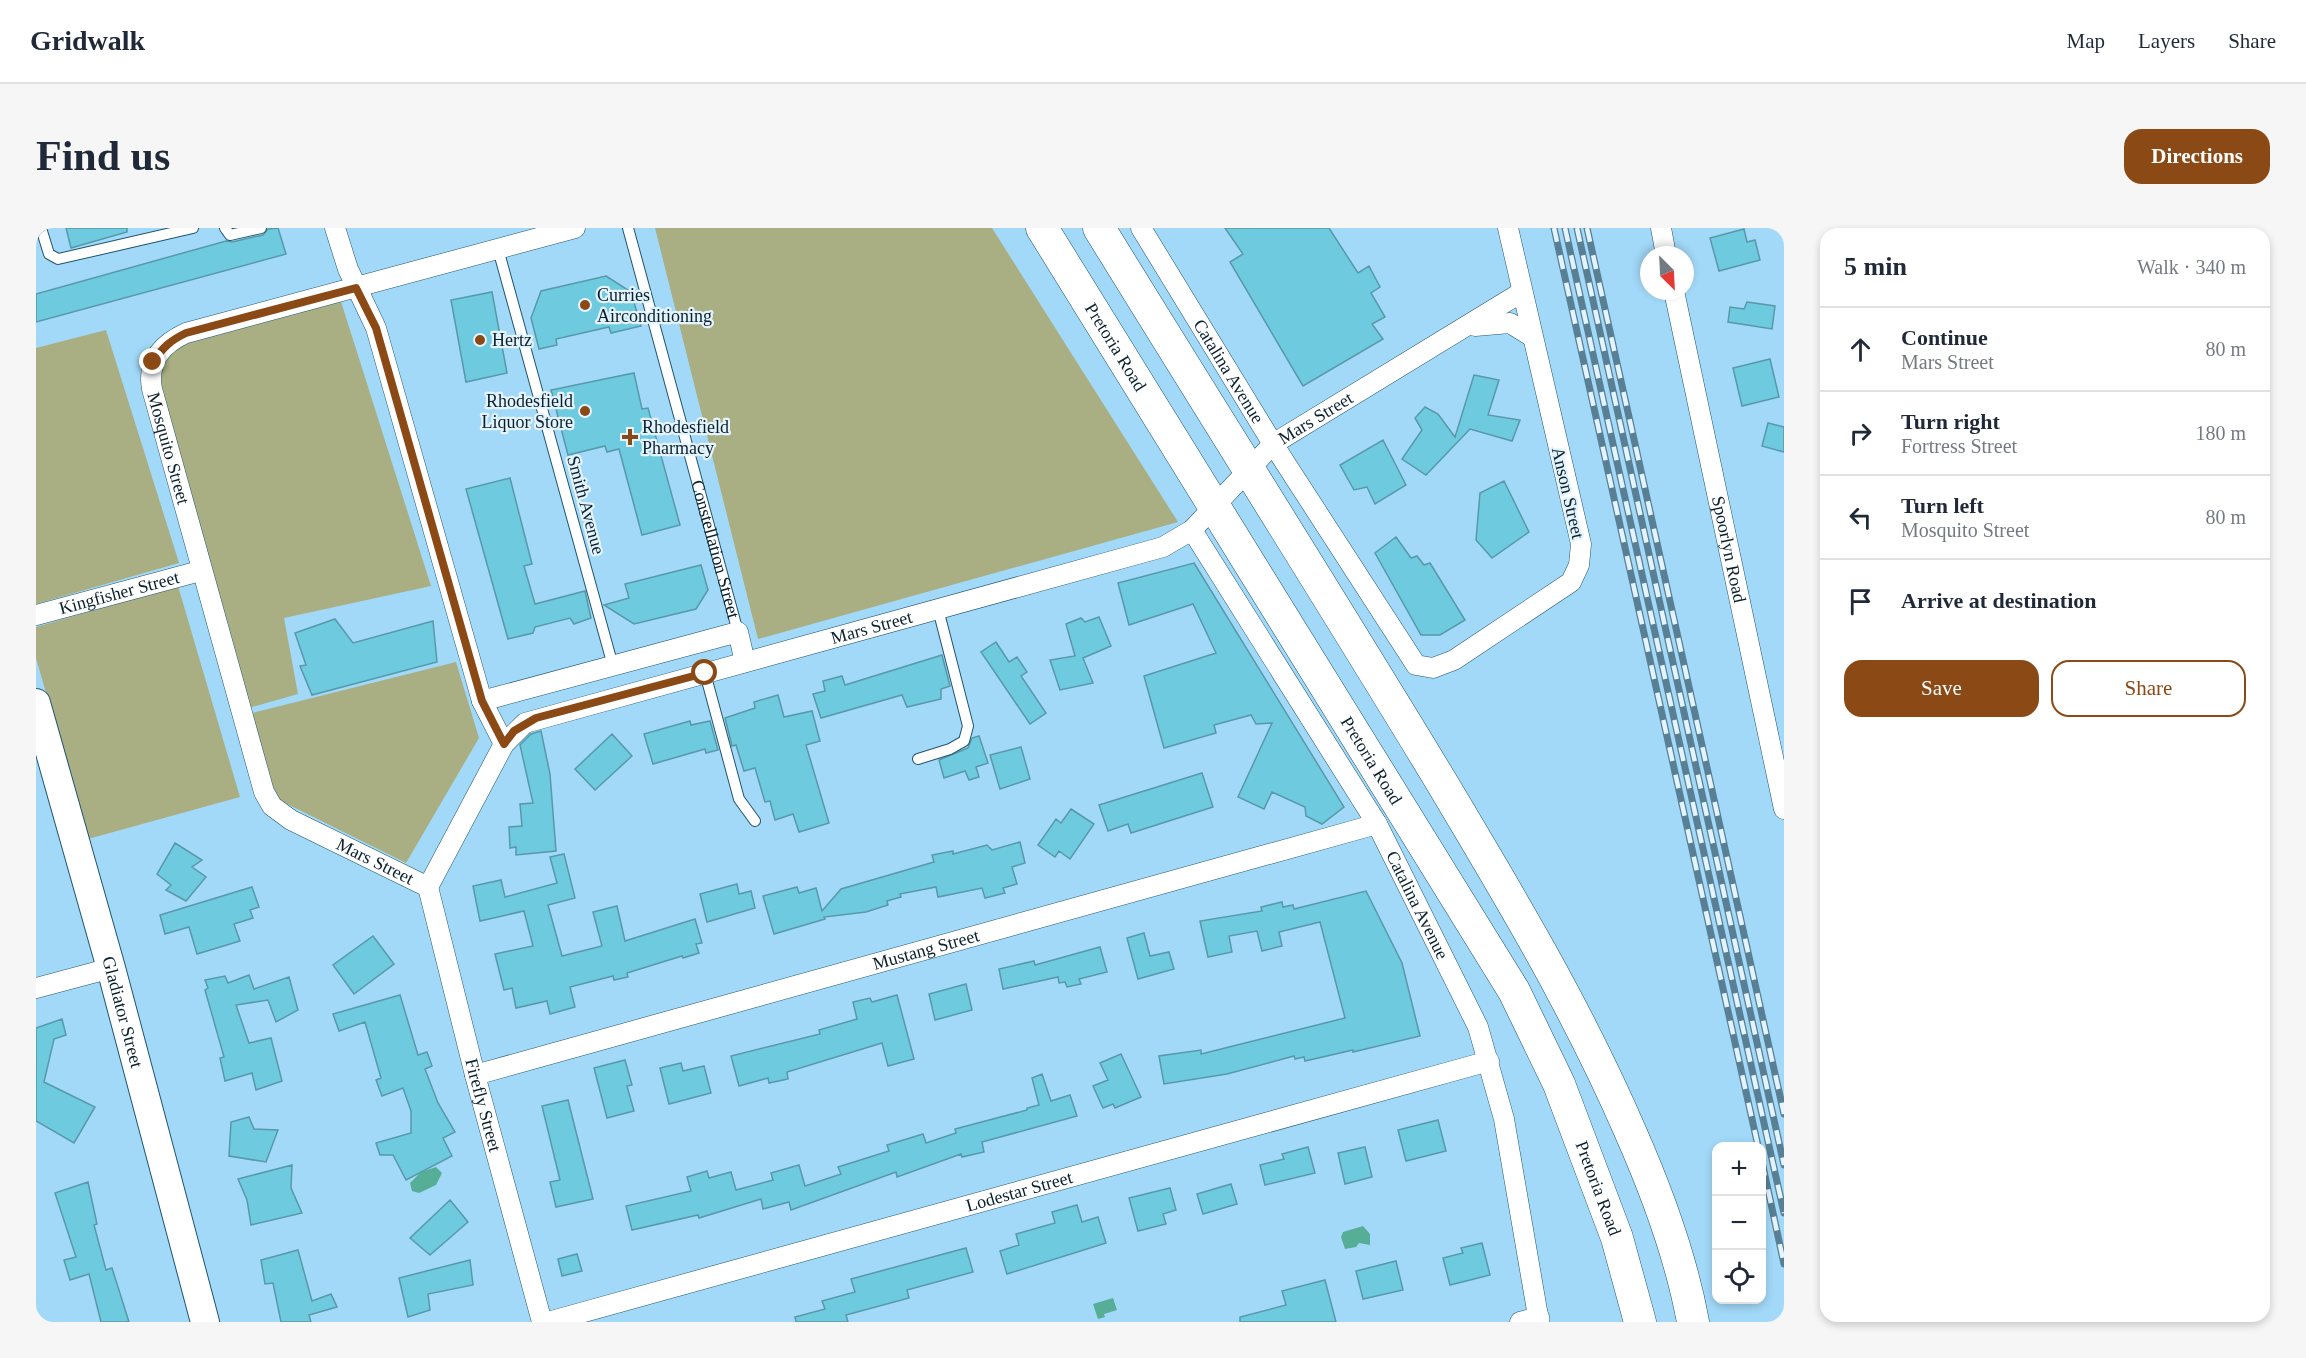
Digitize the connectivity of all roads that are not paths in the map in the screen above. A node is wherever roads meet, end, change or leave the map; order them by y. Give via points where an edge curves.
1 (41, 228) edge
2 (193, 228) edge
3 (225, 228) edge
4 (261, 228) edge
5 (335, 228) edge
6 (628, 228) edge
7 (1042, 228) edge
8 (1099, 228) edge
9 (1142, 228) edge
10 (1508, 228) edge
11 (1661, 228) edge
12 (565, 229) edge
13 (1664, 246) edge
14 (498, 249) junction
15 (356, 288) junction
16 (1522, 292) junction
17 (1676, 300) edge
18 (1464, 327) junction
19 (1531, 336) junction
20 (1273, 444) junction
21 (1248, 471) junction
22 (1203, 519) junction
23 (200, 571) junction
24 (938, 609) junction
25 (36, 615) edge
26 (738, 632) junction
27 (745, 662) junction
28 (1416, 665) joint
29 (613, 666) junction
30 (705, 673) junction
31 (482, 701) junction
32 (36, 703) edge
33 (42, 744) edge
34 (504, 744) junction
35 (918, 759) dead end
36 (264, 792) joint
37 (1784, 808) edge
38 (755, 821) dead end
39 (1377, 824) junction
40 (428, 887) junction
41 (111, 968) junction
42 (36, 988) edge
43 (1489, 1061) junction
44 (475, 1075) junction
45 (1532, 1320) edge
46 (205, 1322) edge
47 (542, 1322) edge
48 (548, 1322) edge
49 (1640, 1322) edge
50 (1693, 1322) edge

1 - 2 lane via 49,254 58,259
3 - 4 lane via 230,235
5 - 15 street
6 - 26 lane, Constellation Street
7 - 22 main road, Pretoria Road
8 - 21 main road
9 - 20 street, Catalina Avenue
10 - 16 street, Anson Street
11 - 13 street
12 - 14 street, Mosquito Street
14 - 15 street, Mosquito Street
14 - 29 lane, Smith Avenue
15 - 23 street, Mosquito Street via 186,333 172,339 153,362 152,389
15 - 31 street via 376,328
16 - 18 street, Mars Street
16 - 19 street, Anson Street
17 - 37 street, Spoorlyn Road
18 - 19 street via 1510,323
18 - 20 street, Mars Street
19 - 28 street, Anson Street via 1581,544 1579,565 1571,582 1454,660 1433,668
20 - 21 street, Mars Street
20 - 28 street, Catalina Avenue
21 - 22 street, Mars Street
21 - 50 main road via 1399,712 1557,979 1604,1071 1645,1166 1666,1222
22 - 24 street, Mars Street via 1163,547
22 - 39 street, Catalina Avenue
22 - 49 main road, Pretoria Road via 1514,991 1559,1084 1617,1238
23 - 25 street, Kingfisher Street
23 - 36 street, Mosquito Street
24 - 27 street, Mars Street
24 - 35 lane via 968,726 964,741 950,750
26 - 27 street, Constellation Street
26 - 29 street
27 - 30 street, Mars Street
29 - 31 street
30 - 34 street, Mars Street via 536,718 514,731
30 - 38 lane via 739,799
31 - 34 street
32 - 33 street, Gladiator Street
33 - 41 street, Gladiator Street
34 - 40 street, Mars Street
36 - 40 street, Mars Street via 273,806 291,820
39 - 43 street, Catalina Avenue via 1465,997
39 - 44 street, Mustang Street
40 - 44 street, Firefly Street
41 - 42 street
41 - 46 street, Gladiator Street
43 - 45 street, Catalina Avenue via 1504,1119
43 - 48 street, Lodestar Street
44 - 47 street, Firefly Street

